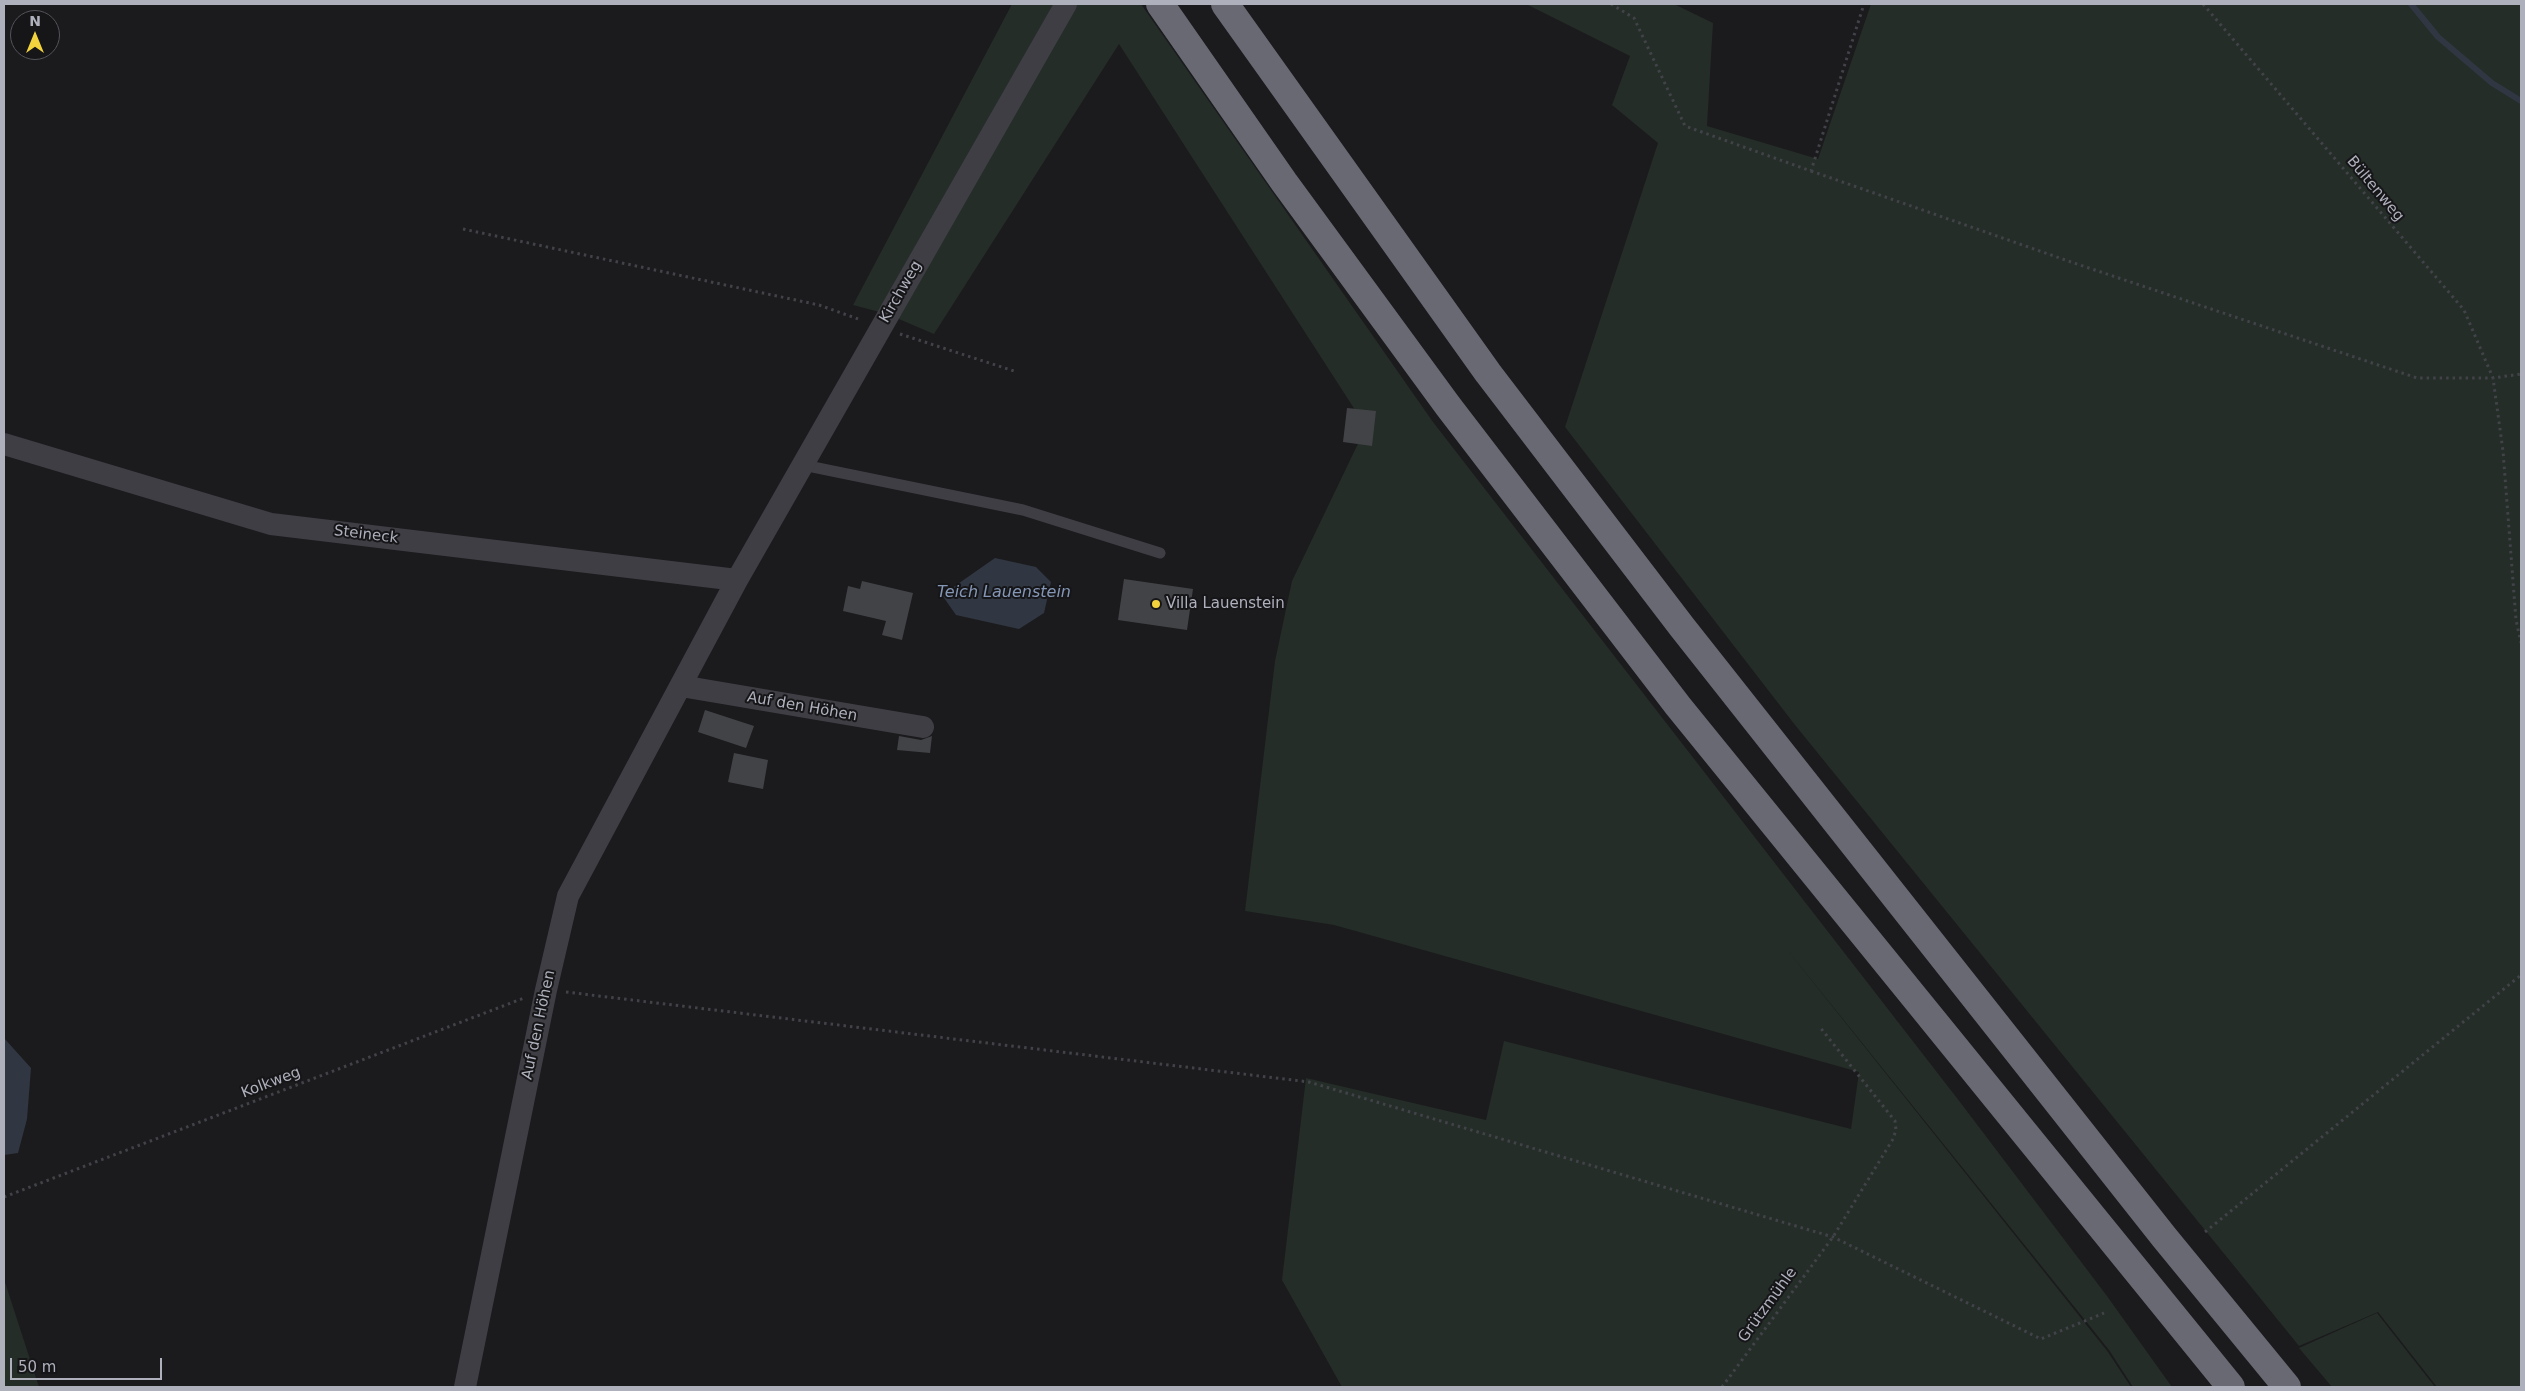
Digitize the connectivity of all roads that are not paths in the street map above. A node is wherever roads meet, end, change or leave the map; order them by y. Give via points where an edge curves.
1 (1066, 4) edge
2 (1160, 4) edge
3 (1224, 4) edge
4 (4, 444) edge
5 (803, 466) junction
6 (1160, 553) dead end
7 (738, 580) junction
8 (681, 686) junction
9 (923, 727) dead end
10 (2201, 1353) junction
11 (464, 1387) edge
12 (2212, 1387) edge
13 (2231, 1387) edge
14 (2287, 1387) edge

1 - 5 street, Kirchweg
2 - 10 highway via 1284,182 1443,398 1672,698
3 - 14 highway via 1488,373 1676,619 2164,1237
4 - 7 street, Steineck via 271,524
5 - 6 lane via 1023,510
5 - 7 street, Kirchweg
7 - 8 street, Auf den Höhen
8 - 9 street, Auf den Höhen
8 - 11 street, Auf den Höhen via 568,896
10 - 12 highway
10 - 13 highway

